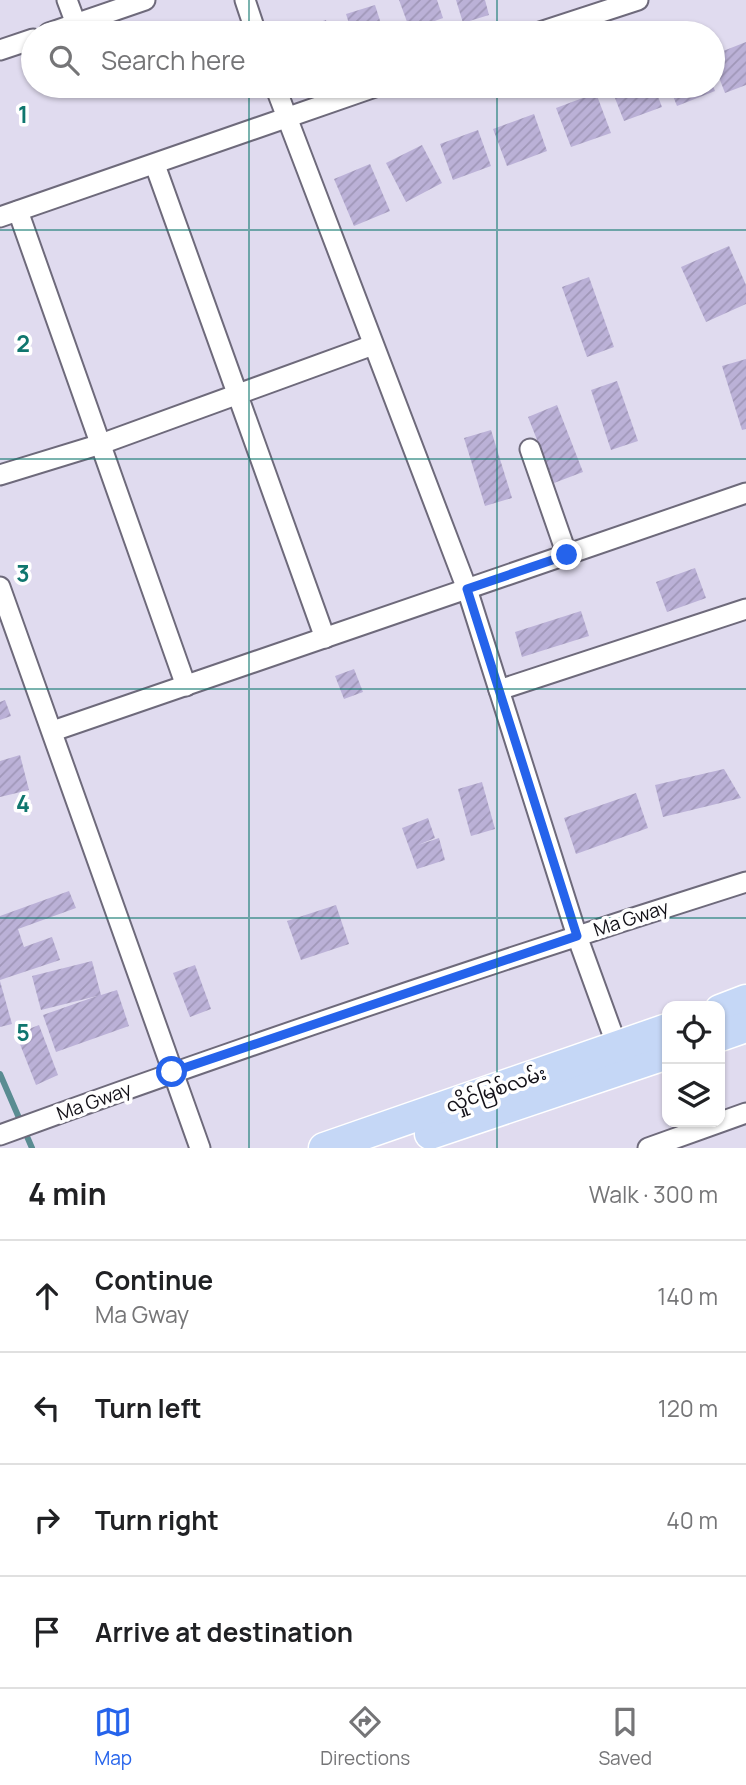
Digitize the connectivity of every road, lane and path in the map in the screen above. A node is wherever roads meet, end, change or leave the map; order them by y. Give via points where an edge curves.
1 (67, 0) edge
2 (145, 0) edge
3 (245, 0) edge
4 (638, 0) edge
5 (75, 21) edge
6 (85, 21) edge
7 (252, 21) edge
8 (574, 21) edge
9 (21, 43) edge
10 (0, 50) edge
11 (279, 98) edge
12 (341, 98) edge
13 (286, 116) junction
14 (155, 165) junction
15 (9, 214) edge
16 (373, 345) junction
17 (238, 396) junction
18 (101, 444) junction
19 (530, 449) dead end
20 (0, 475) edge
21 (746, 493) edge
22 (567, 555) junction
23 (0, 587) edge
24 (467, 589) junction
25 (746, 609) edge
26 (325, 638) junction
27 (186, 686) junction
28 (499, 690) junction
29 (53, 731) junction
30 (746, 882) edge
31 (577, 936) junction
32 (746, 1000) edge
33 (725, 1008) edge
34 (746, 1027) edge
35 (662, 1032) edge
36 (725, 1034) edge
37 (662, 1054) edge
38 (621, 1058) junction
39 (172, 1072) junction
40 (746, 1113) edge
41 (421, 1134) edge
42 (0, 1135) edge
43 (200, 1148) edge
44 (324, 1148) edge
45 (387, 1148) edge
46 (648, 1148) edge

1 - 5 street
2 - 6 street
3 - 7 street
4 - 8 street
9 - 10 street
11 - 13 street
12 - 13 street
13 - 14 street
13 - 16 street
14 - 15 street
14 - 17 street
15 - 18 street
16 - 17 street
16 - 24 street
17 - 18 street
17 - 26 street
18 - 20 street
18 - 27 street
19 - 22 street
21 - 22 street
22 - 24 street
23 - 29 street
24 - 26 street
24 - 28 street
25 - 28 street
26 - 27 street
27 - 29 street
28 - 31 street
29 - 39 street
30 - 31 street, Ma Gway
31 - 38 street
31 - 39 street, Ma Gway
32 - 33 main road
34 - 36 main road
35 - 38 main road, လှိုင်မြစ်လမ်း
37 - 38 main road, လှိုင်မြစ်လမ်း
38 - 41 main road, လှိုင်မြစ်လမ်း
39 - 42 street, Ma Gway
39 - 43 street
40 - 46 street
41 - 44 main road, လှိုင်မြစ်လမ်း
41 - 45 main road, လှိုင်မြစ်လမ်း

